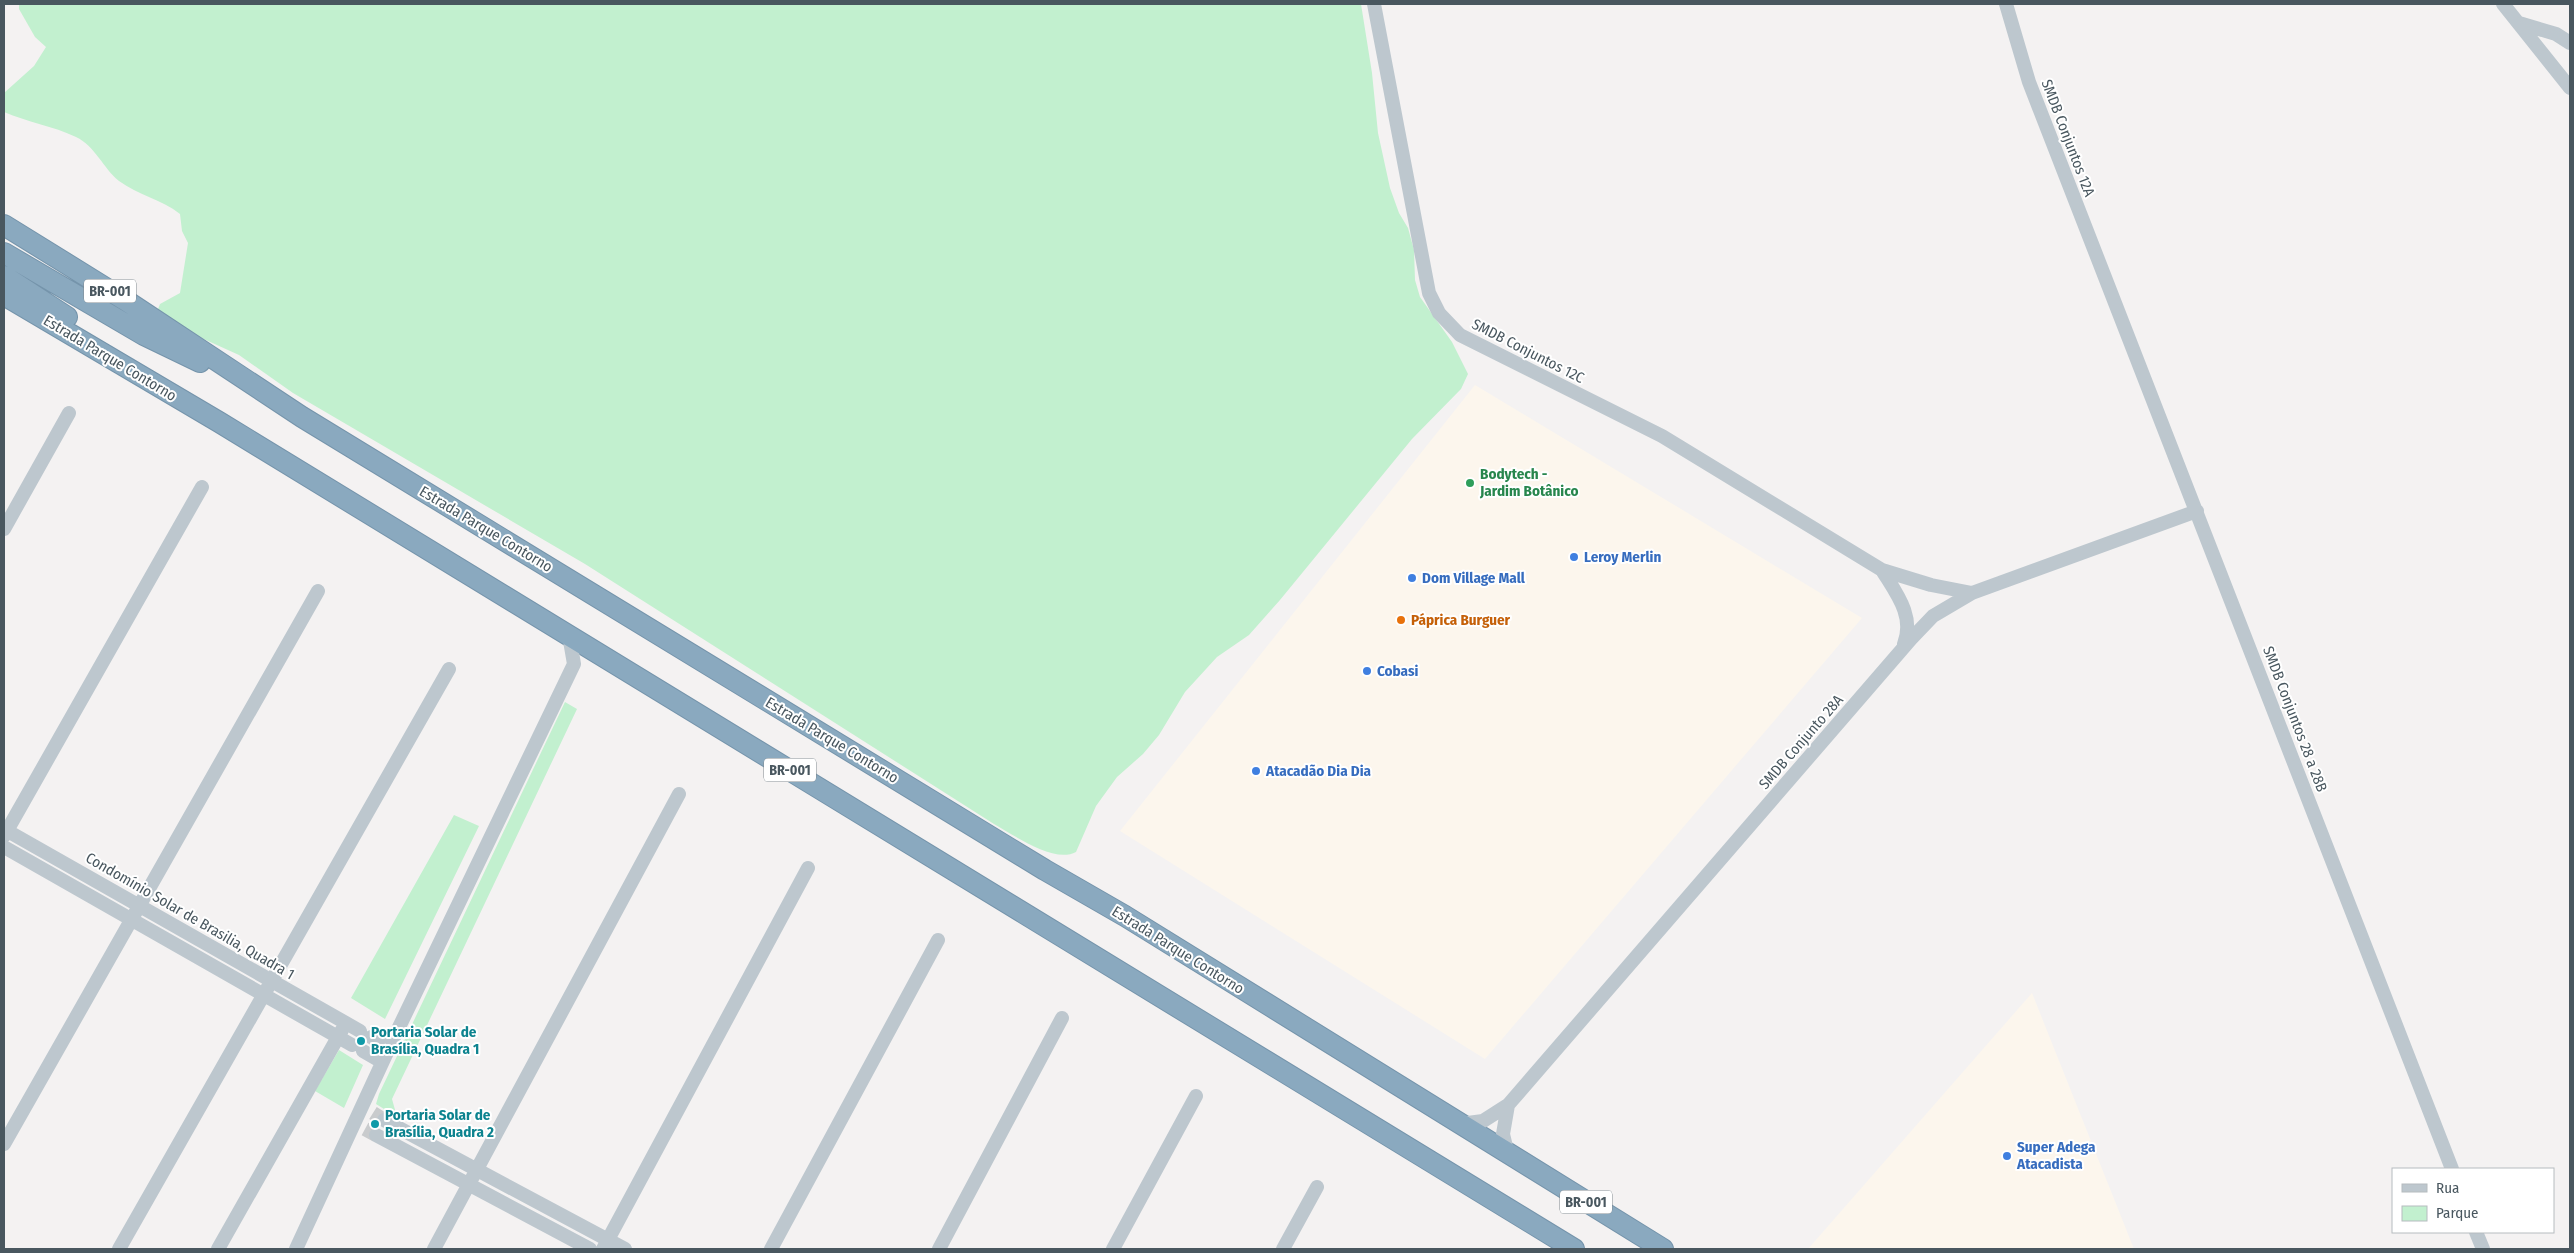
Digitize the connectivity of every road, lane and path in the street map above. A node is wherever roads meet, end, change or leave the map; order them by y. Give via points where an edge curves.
1 (1374, 4) edge
2 (2006, 4) edge
3 (2503, 4) edge
4 (2519, 23) junction
5 (2570, 43) edge
6 (2570, 88) edge
7 (4, 225) edge
8 (4, 253) edge
9 (4, 276) edge
10 (2106, 281) joint
11 (4, 295) edge
12 (261, 390) junction
13 (69, 414) dead end
14 (250, 442) junction
15 (202, 487) dead end
16 (2197, 511) junction
17 (4, 529) edge
18 (1882, 570) junction
19 (318, 591) dead end
20 (1972, 593) junction
21 (569, 635) junction
22 (596, 652) junction
23 (1901, 652) junction
24 (574, 664) junction
25 (449, 669) dead end
26 (678, 794) dead end
27 (5, 832) edge
28 (4, 847) edge
29 (808, 868) dead end
30 (139, 906) junction
31 (131, 920) junction
32 (938, 940) dead end
33 (272, 981) junction
34 (264, 995) junction
35 (1062, 1018) dead end
36 (346, 1023) junction
37 (368, 1035) junction
38 (338, 1037) junction
39 (389, 1048) junction
40 (360, 1050) junction
41 (382, 1062) junction
42 (1196, 1096) dead end
43 (1508, 1105) junction
44 (378, 1116) junction
45 (1460, 1124) junction
46 (370, 1132) junction
47 (4, 1144) edge
48 (1508, 1155) junction
49 (2452, 1168) edge
50 (477, 1170) junction
51 (469, 1185) junction
52 (1317, 1187) dead end
53 (2476, 1233) edge
54 (606, 1245) edge
55 (119, 1249) edge
56 (218, 1249) edge
57 (296, 1249) edge
58 (434, 1249) edge
59 (590, 1249) edge
60 (625, 1249) edge
61 (771, 1249) edge
62 (939, 1249) edge
63 (1113, 1249) edge
64 (1283, 1249) edge
65 (1574, 1249) edge
66 (1663, 1249) edge
67 (2483, 1249) edge

1 - 18 street, SMDB Conjuntos 12C via 1418,240 1430,293 1439,314 1460,335 1662,436
2 - 10 street, SMDB Conjuntos 12A via 2029,82
3 - 4 street
4 - 5 street via 2556,34
4 - 6 street
7 - 12 highway, Estrada Parque Contorno / BR-001
8 - 12 highway, BR-001 via 144,335
9 - 14 highway via 172,383
10 - 16 street, SMDB Conjuntos 28 a 28B
11 - 14 highway, Estrada Parque Contorno / BR-001
12 - 45 highway, Estrada Parque Contorno / BR-001
13 - 17 street
14 - 21 highway, Estrada Parque Contorno / BR-001
15 - 27 street
16 - 20 street, SMDB Conjunto 28A
16 - 49 street, SMDB Conjuntos 28 a 28B
18 - 20 street, SMDB Conjuntos 12C
18 - 23 street, SMDB Conjuntos 12C via 1906,612 1909,628
19 - 30 street
20 - 23 street, SMDB Conjunto 28A via 1933,616
21 - 22 highway, Estrada Parque Contorno / BR-001
21 - 24 street
22 - 24 street
22 - 65 highway, Estrada Parque Contorno / BR-001
23 - 43 street, SMDB Conjunto 28A
24 - 39 street
25 - 33 street
26 - 50 street
27 - 30 street, Condomínio Solar de Brasilia, Quadra 1
28 - 31 street, Condomínio Solar de Brasilia, Quadra 1
29 - 54 street
30 - 31 street
30 - 33 street, Condomínio Solar de Brasilia, Quadra 1
31 - 34 street, Condomínio Solar de Brasilia, Quadra 1
31 - 47 street
32 - 61 street
33 - 34 street
33 - 36 street, Condomínio Solar de Brasilia, Quadra 1
34 - 38 street, Condomínio Solar de Brasilia, Quadra 1
34 - 55 street
35 - 62 street
36 - 37 street, Condomínio Solar de Brasilia, Quadra 1
36 - 38 street
37 - 39 street, Condomínio Solar de Brasilia, Quadra 1
37 - 40 street
38 - 40 street, Condomínio Solar de Brasilia, Quadra 1
38 - 56 street
39 - 41 street
40 - 41 street, Condomínio Solar de Brasilia, Quadra 1
41 - 44 street
42 - 63 street
43 - 45 street via 1483,1121
43 - 48 street via 1503,1134
44 - 46 street
44 - 46 street
44 - 50 street
45 - 48 highway, Estrada Parque Contorno / BR-001
46 - 51 street
46 - 57 street
48 - 66 highway, Estrada Parque Contorno / BR-001
50 - 51 street
50 - 54 street
51 - 58 street
51 - 59 street
52 - 64 street
53 - 67 street
54 - 60 street

